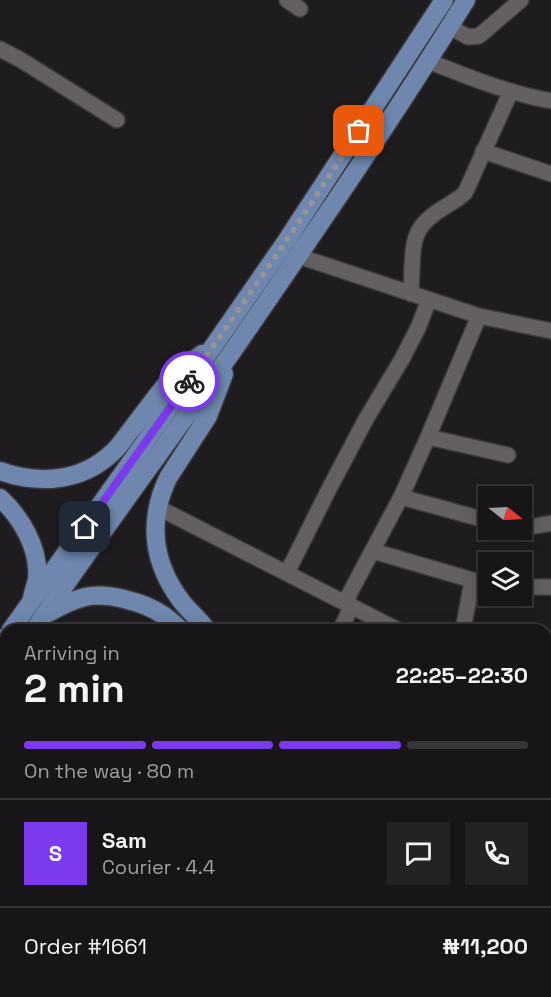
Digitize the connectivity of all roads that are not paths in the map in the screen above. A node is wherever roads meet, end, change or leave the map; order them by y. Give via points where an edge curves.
1 (287, 0) edge
2 (444, 0) edge
3 (466, 0) edge
4 (522, 0) edge
5 (300, 9) dead end
6 (450, 27) junction
7 (0, 49) edge
8 (428, 61) junction
9 (394, 76) junction
10 (410, 90) junction
11 (511, 91) junction
12 (551, 101) edge
13 (117, 120) dead end
14 (483, 152) junction
15 (551, 174) edge
16 (298, 256) junction
17 (411, 294) junction
18 (429, 300) junction
19 (479, 316) junction
20 (551, 331) edge
21 (223, 348) junction
22 (428, 437) junction
23 (508, 455) dead end
24 (0, 471) edge
25 (401, 497) junction
26 (0, 498) edge
27 (158, 507) junction
28 (478, 518) edge
29 (551, 523) edge
30 (532, 527) edge
31 (373, 551) junction
32 (287, 573) junction
33 (472, 581) junction
34 (478, 582) edge
35 (532, 587) edge
36 (551, 587) edge
37 (31, 602) junction
38 (348, 604) junction
39 (39, 623) edge
40 (15, 624) edge
41 (174, 624) edge
42 (202, 624) edge
43 (342, 624) edge
44 (386, 624) edge
45 (464, 624) edge

1 - 5 street
2 - 9 main road
3 - 6 main road
4 - 6 street via 479,36 468,37
6 - 8 main road
7 - 13 street
8 - 10 main road
8 - 11 street
9 - 10 street
9 - 21 main road via 287,240
10 - 16 main road
11 - 12 street
11 - 14 street
14 - 15 street
14 - 17 street via 465,193 435,213 419,230
16 - 17 street
16 - 21 main road
17 - 18 street
18 - 19 street
18 - 32 street via 402,359
19 - 20 street
19 - 22 street
21 - 24 main road via 175,374 114,452 88,470 63,478 37,480
21 - 27 main road via 208,416 168,478
21 - 37 main road
21 - 39 main road
22 - 23 street
22 - 25 street
25 - 28 street
25 - 31 street
26 - 37 main road via 26,531 36,559 37,579
27 - 32 street
27 - 42 main road via 156,547 165,575
29 - 30 street
31 - 33 street
31 - 38 street
32 - 38 street
33 - 34 street
33 - 45 street
35 - 36 street
37 - 40 main road
38 - 43 street
38 - 44 street
39 - 41 main road via 67,603 87,597 110,597 139,603

